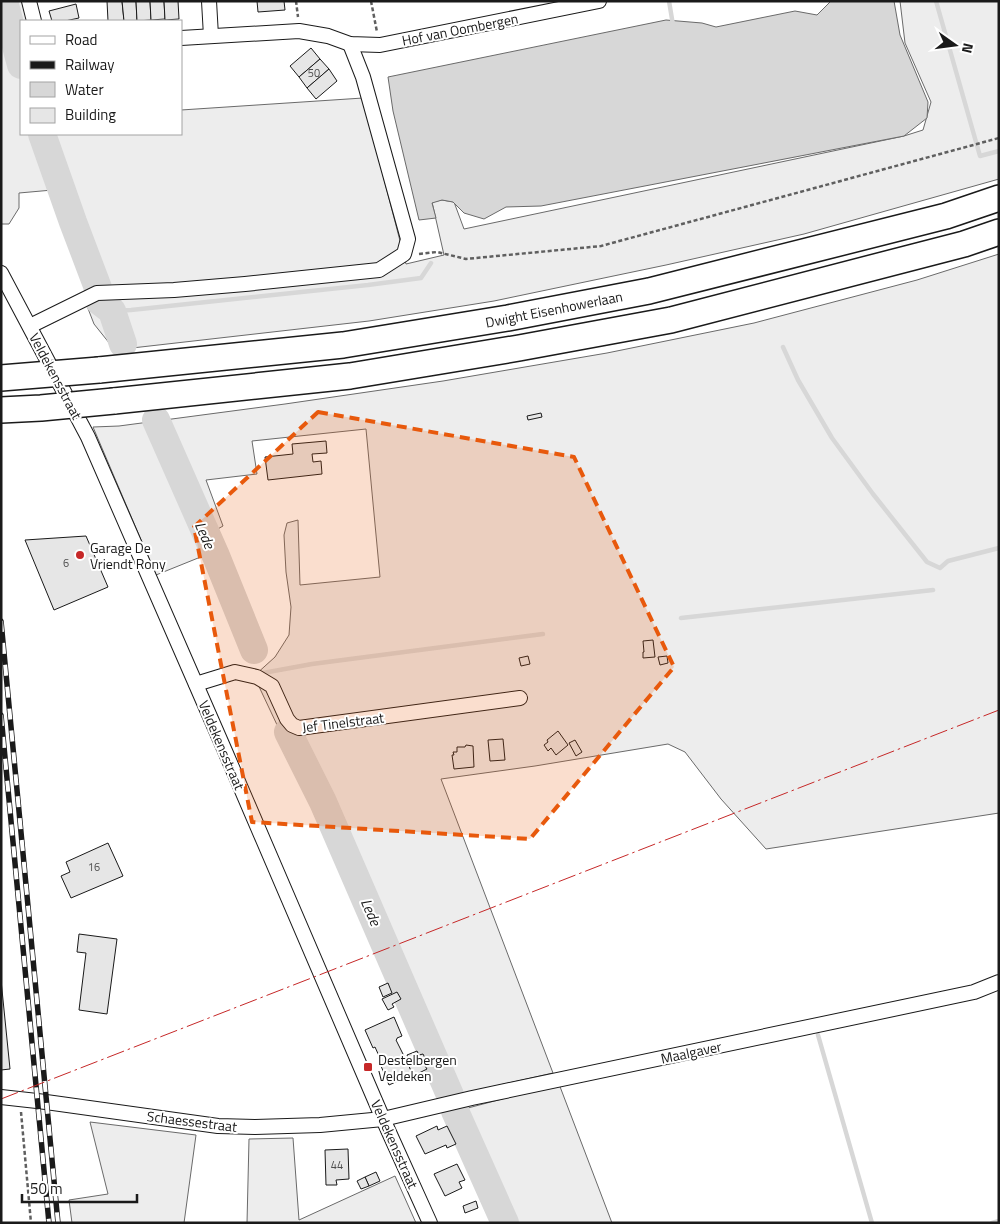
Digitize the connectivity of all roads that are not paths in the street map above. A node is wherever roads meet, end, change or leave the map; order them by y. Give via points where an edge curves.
1 (29, 1) edge
2 (209, 1) edge
3 (599, 1) edge
4 (34, 20) edge
5 (211, 36) junction
6 (182, 38) edge
7 (350, 44) junction
8 (999, 198) edge
9 (999, 232) edge
10 (1, 273) edge
11 (30, 326) junction
12 (1, 378) edge
13 (1, 410) edge
14 (196, 684) junction
15 (520, 698) dead end
16 (999, 982) edge
17 (1, 1097) edge
18 (383, 1119) junction
19 (430, 1223) edge

1 - 4 street
2 - 5 street
3 - 7 street, Hof van Oombergen via 380,45
5 - 6 street, Hof van Oombergen
5 - 7 street, Hof van Oombergen via 299,31
7 - 11 street via 363,77 408,239 404,254 379,270 228,285 97,293
8 - 12 highway, Dwight Eisenhowerlaan, bridge via 946,216 649,291 508,318 343,344
9 - 13 highway, bridge via 964,244 671,320 519,348 350,376
10 - 11 street, Veldekensstraat
11 - 14 street, Veldekensstraat via 88,437
14 - 15 street, Jef Tinelstraat via 235,672 257,677 272,686 287,718 299,728
14 - 18 street, Veldekensstraat
16 - 18 street, Maalgaver via 974,992
17 - 18 street, Schaessestraat via 218,1126 320,1125
18 - 19 street, Veldekensstraat

